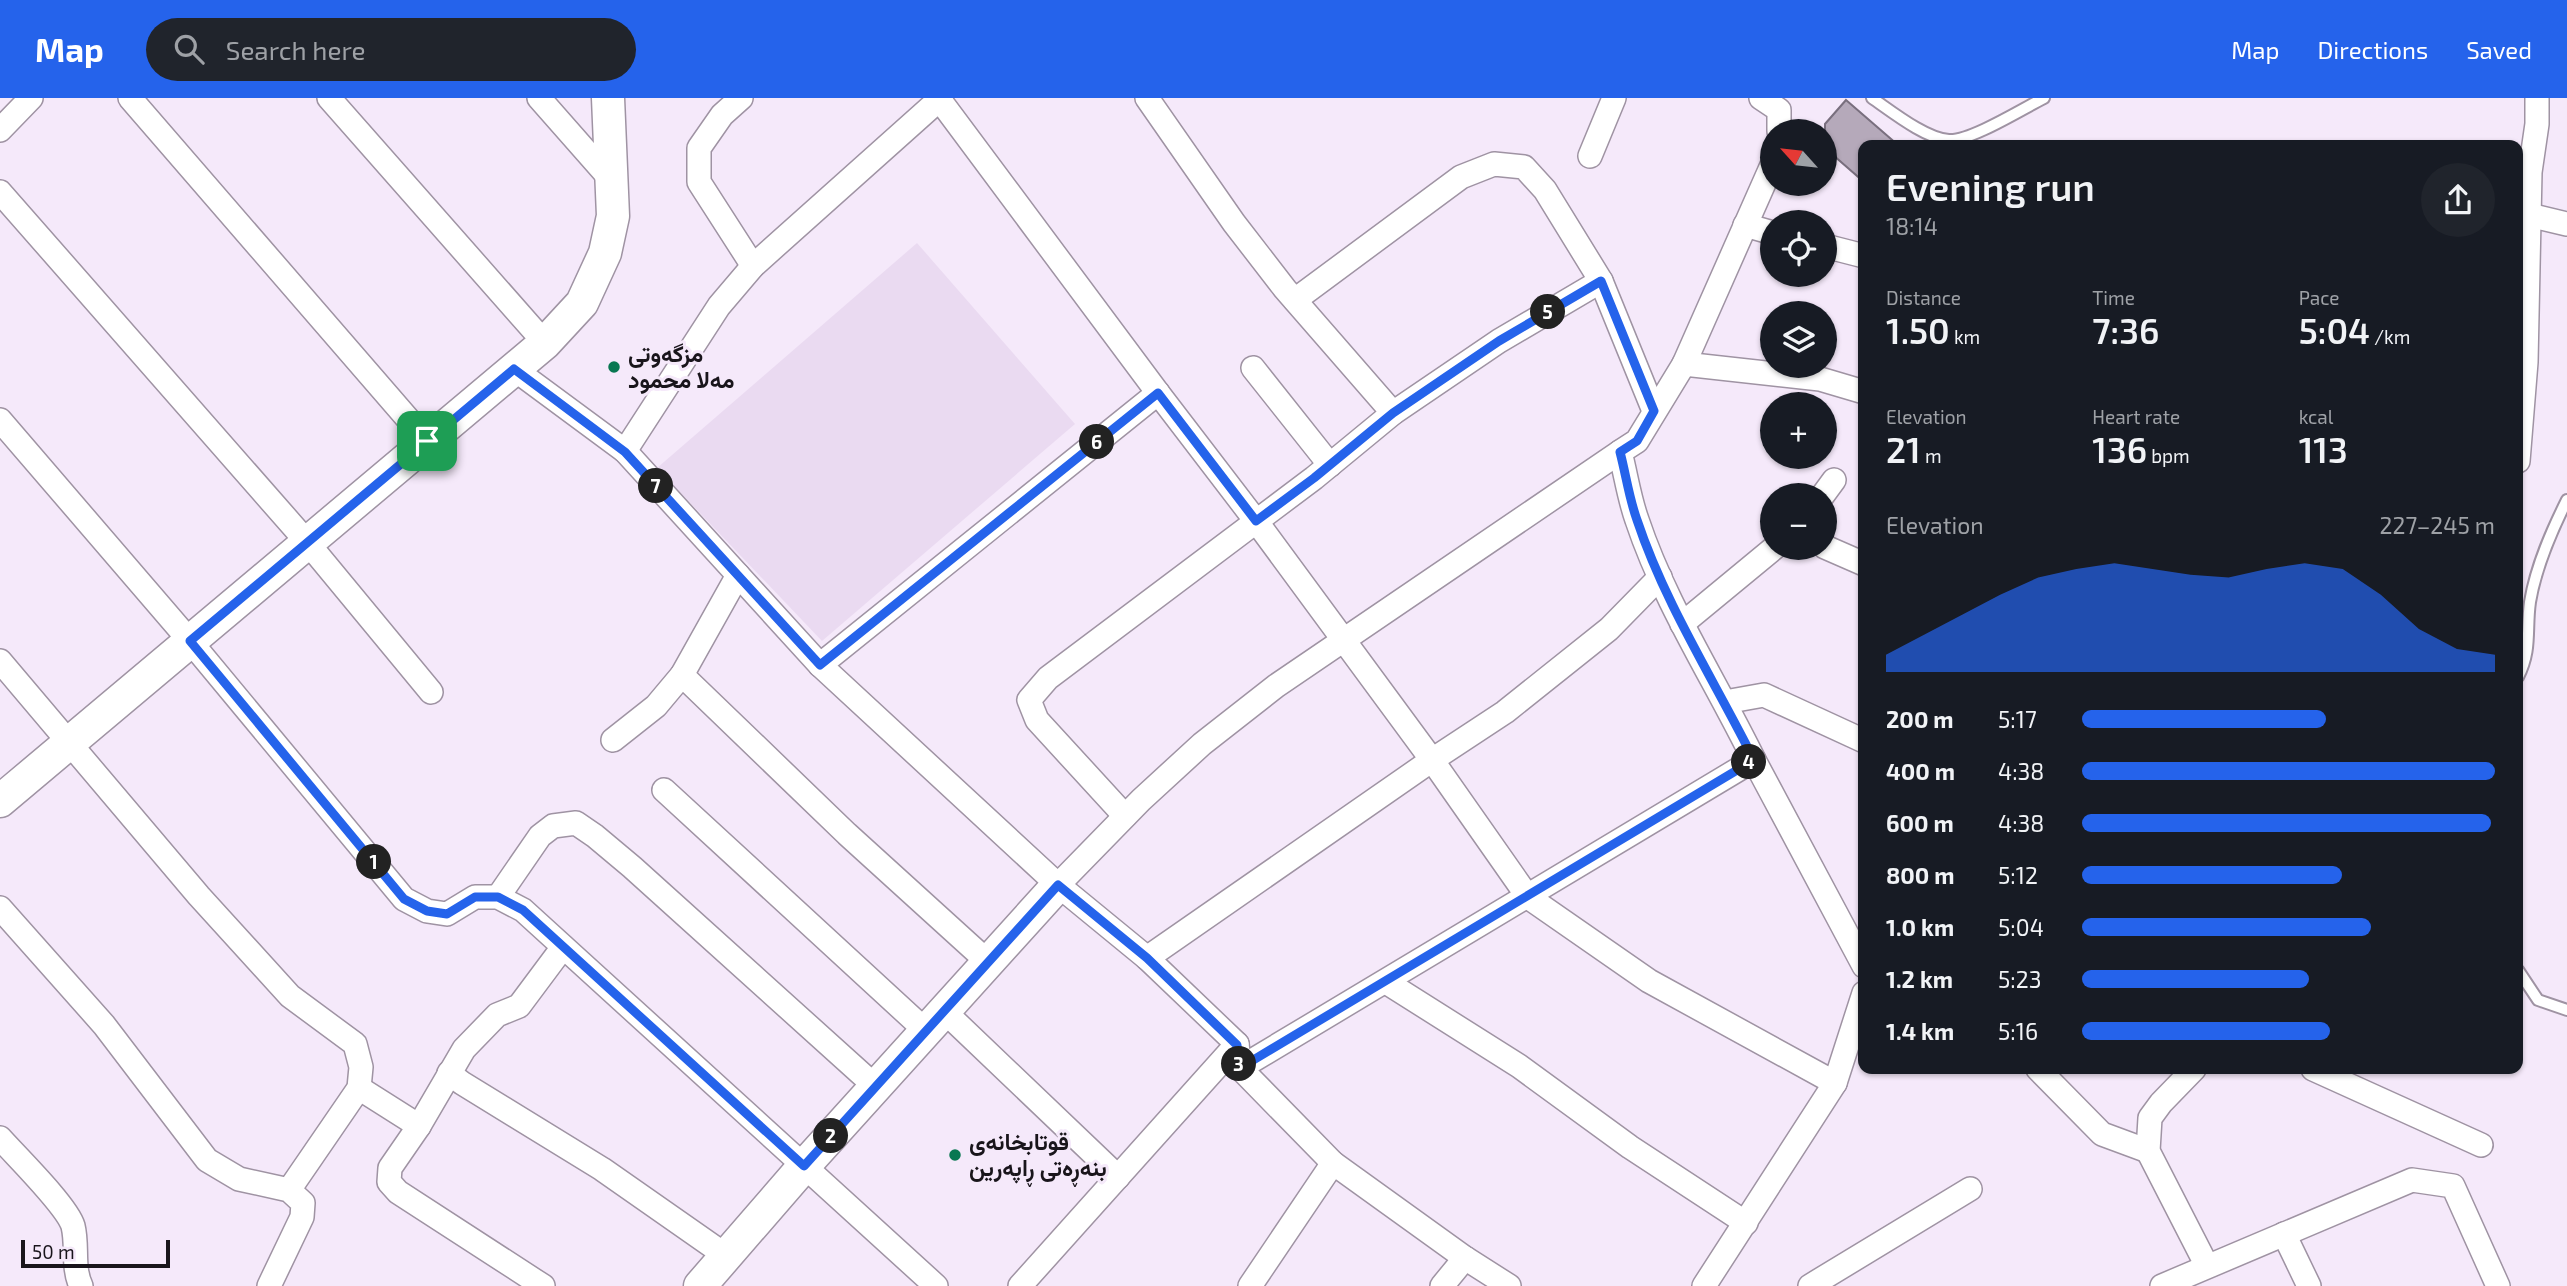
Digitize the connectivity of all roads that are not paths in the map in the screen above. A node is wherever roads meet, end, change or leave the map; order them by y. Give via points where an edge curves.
1 (31, 98) edge
2 (130, 98) edge
3 (329, 98) edge
4 (539, 98) edge
5 (608, 98) edge
6 (741, 98) edge
7 (1147, 98) edge
8 (1614, 98) edge
9 (1872, 98) edge
10 (2044, 98) edge
11 (2537, 98) edge
12 (940, 99) edge
13 (0, 130) edge
14 (1590, 156) dead end
15 (613, 182) junction
16 (0, 192) edge
17 (1760, 192) edge
18 (2529, 215) junction
19 (2567, 224) edge
20 (1745, 225) junction
21 (1760, 229) edge
22 (1837, 249) edge
23 (1858, 254) edge
24 (752, 266) junction
25 (1601, 281) junction
26 (1295, 300) junction
27 (545, 343) junction
28 (1684, 363) junction
29 (1253, 368) dead end
30 (514, 369) junction
31 (1858, 390) edge
32 (1158, 393) junction
33 (2523, 399) edge
34 (1654, 411) junction
35 (1393, 413) junction
36 (0, 420) edge
37 (427, 441) junction
38 (625, 452) junction
39 (1620, 452) junction
40 (1330, 465) junction
41 (2567, 500) edge
42 (1256, 521) junction
43 (307, 542) junction
44 (1837, 552) edge
45 (1760, 560) edge
46 (1858, 561) edge
47 (738, 575) junction
48 (1660, 577) junction
49 (1682, 624) junction
50 (190, 641) junction
51 (1343, 642) junction
52 (0, 661) edge
53 (820, 665) junction
54 (2523, 666) edge
55 (682, 675) junction
56 (431, 692) dead end
57 (1725, 702) junction
58 (1858, 738) edge
59 (613, 740) dead end
60 (69, 743) junction
61 (1432, 760) junction
62 (1754, 760) junction
63 (664, 790) dead end
64 (0, 801) edge
65 (1125, 816) junction
66 (1058, 885) junction
67 (498, 897) junction
68 (1528, 897) junction
69 (0, 908) edge
70 (563, 947) junction
71 (1858, 955) edge
72 (1147, 958) junction
73 (988, 962) junction
74 (2523, 978) edge
75 (1386, 982) junction
76 (2567, 1010) edge
77 (1858, 1012) edge
78 (935, 1021) junction
79 (1237, 1045) junction
80 (1240, 1068) junction
81 (449, 1073) junction
82 (2043, 1074) edge
83 (2189, 1074) edge
84 (2324, 1074) edge
85 (1835, 1083) junction
86 (876, 1087) junction
87 (359, 1088) junction
88 (419, 1126) junction
89 (0, 1138) edge
90 (2481, 1145) dead end
91 (2148, 1151) junction
92 (1333, 1163) junction
93 (804, 1166) junction
94 (1118, 1177) junction
95 (1970, 1189) dead end
96 (289, 1190) junction
97 (1746, 1223) junction
98 (2284, 1234) junction
99 (725, 1255) junction
100 (1465, 1258) junction
101 (2207, 1266) junction
102 (923, 1282) edge
103 (271, 1285) edge
104 (81, 1286) edge
105 (543, 1286) edge
106 (700, 1286) edge
107 (1020, 1286) edge
108 (1250, 1286) edge
109 (1443, 1286) edge
110 (1509, 1286) edge
111 (1704, 1286) edge
112 (1810, 1286) edge
113 (2162, 1286) edge
114 (2309, 1286) edge
115 (2498, 1286) edge

1 - 13 street
2 - 37 street
3 - 27 street
4 - 15 street
5 - 15 street
6 - 24 street via 722,115 699,148 699,182
7 - 26 street via 1234,223
8 - 14 street
9 - 10 lane via 1924,132 1948,140 1970,136
11 - 18 street
12 - 24 street
12 - 32 street
15 - 27 street via 613,216 605,253 582,303
16 - 43 street
17 - 20 street
18 - 19 street
18 - 33 street
20 - 21 street
20 - 28 street
22 - 23 street
24 - 38 street via 719,306
25 - 26 street via 1545,190 1524,167 1494,164 1461,177
25 - 34 street
25 - 35 street via 1499,341
26 - 35 street
27 - 30 street
28 - 31 street via 1820,379
28 - 34 street
29 - 40 street
30 - 37 street
30 - 38 street
32 - 42 street
32 - 53 street
34 - 39 street via 1637,441
35 - 40 street
36 - 50 street
37 - 43 street
38 - 47 street
39 - 48 street via 1636,519
39 - 51 street
40 - 42 street
41 - 54 lane via 2548,537 2530,603
42 - 51 street
42 - 65 street via 1048,678 1029,700 1037,720
43 - 50 street
43 - 56 street
44 - 46 street
45 - 49 street
47 - 53 street
47 - 55 street
48 - 49 street
48 - 61 street via 1609,629 1505,712
49 - 57 street
50 - 60 street
50 - 67 street via 404,899 427,911 447,914 475,897
51 - 61 street
51 - 65 street via 1276,686 1202,744
52 - 60 street
53 - 66 street
55 - 59 street via 656,706
55 - 73 street
57 - 58 street via 1764,695
57 - 62 street
60 - 64 street
60 - 87 street via 290,996 355,1044 361,1067
61 - 68 street
61 - 72 street
62 - 68 street
62 - 71 street
63 - 78 street
65 - 66 street
66 - 72 street
66 - 73 street
67 - 70 street via 523,910
67 - 86 street via 540,836 552,826 576,823 632,867
68 - 75 street
68 - 85 street via 1649,981
69 - 96 street via 104,1025 207,1160 239,1179
70 - 81 street via 519,1006 497,1016 477,1034
70 - 93 street
72 - 79 street
73 - 78 street
74 - 76 lane via 2538,1000
75 - 80 street
75 - 97 street via 1519,1066
77 - 85 street
78 - 86 street
78 - 94 street
79 - 80 street
79 - 94 street
80 - 92 street
81 - 88 street
81 - 99 street via 601,1169
82 - 91 street via 2102,1134
83 - 91 street via 2150,1118
84 - 90 street
85 - 97 street
86 - 93 street
87 - 88 street
87 - 96 street
88 - 105 street via 390,1168 389,1182
89 - 104 street via 64,1209 73,1227
91 - 101 street
92 - 100 street
92 - 108 street
93 - 99 street
93 - 102 street
94 - 107 street
95 - 112 street
96 - 103 street via 303,1203 302,1217
97 - 111 street
98 - 101 street
98 - 114 street
98 - 115 street via 2412,1180 2453,1186
99 - 106 street
100 - 109 street
100 - 110 street
101 - 113 street

